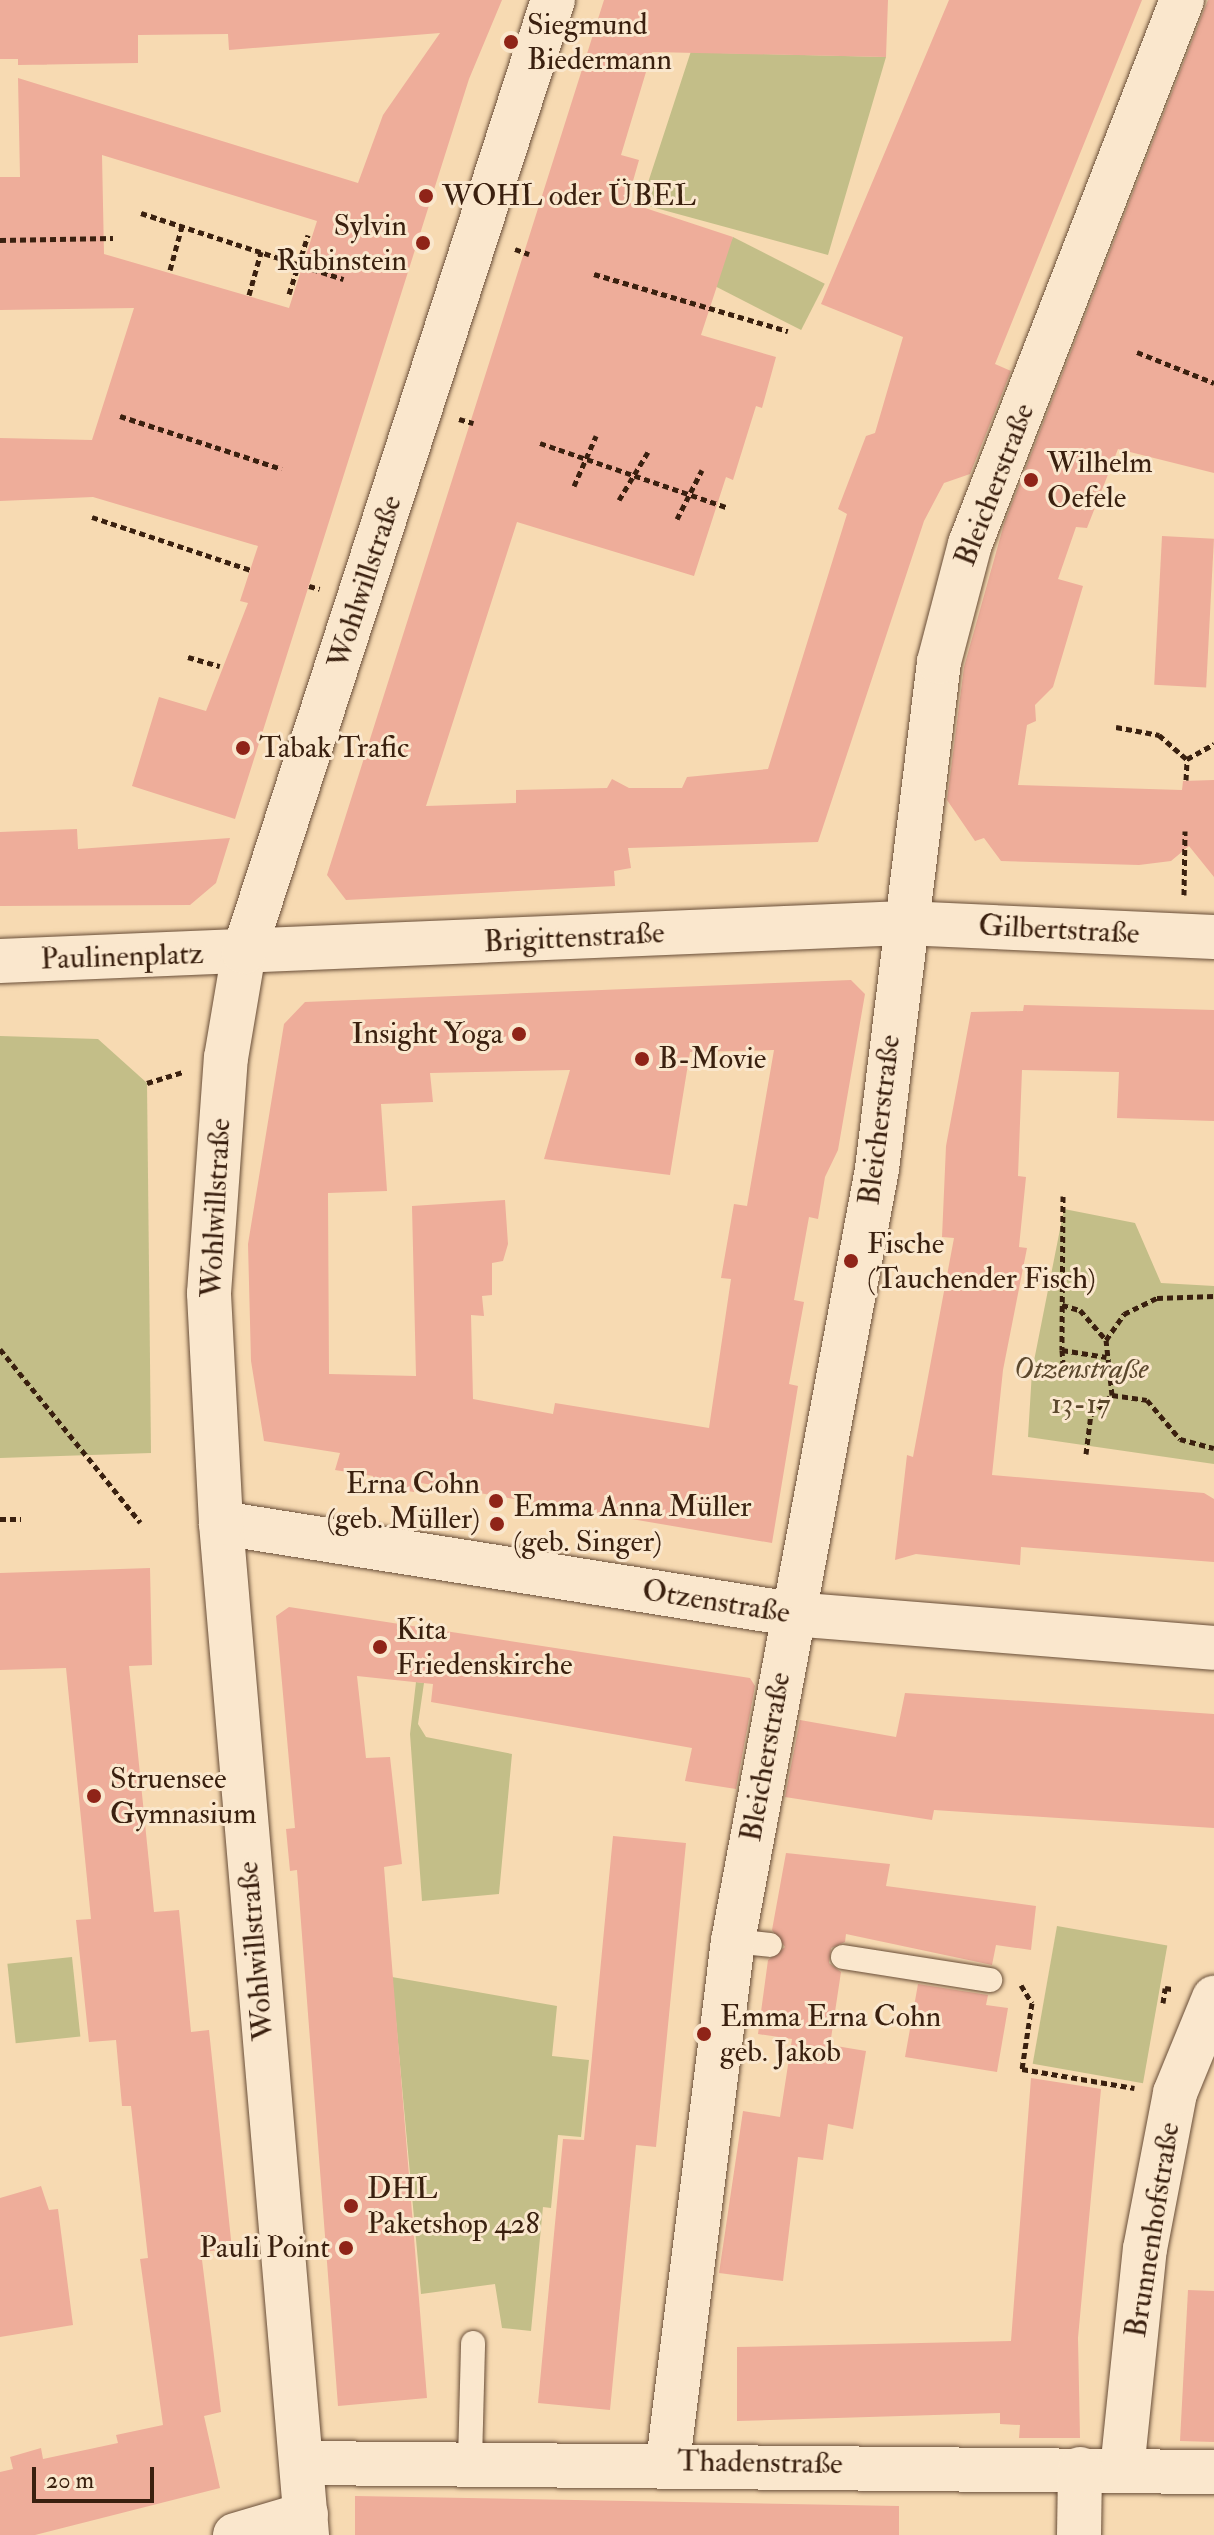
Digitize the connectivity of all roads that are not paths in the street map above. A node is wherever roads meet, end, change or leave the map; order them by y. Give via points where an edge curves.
1 (553, 0) edge
2 (1182, 0) edge
3 (904, 923) junction
4 (1214, 937) edge
5 (244, 952) junction
6 (0, 961) edge
7 (221, 1523) junction
8 (792, 1614) junction
9 (1214, 1648) edge
10 (843, 1957) dead end
11 (990, 1980) road end
12 (1214, 1998) edge
13 (473, 2343) dead end
14 (470, 2461) junction
15 (668, 2462) junction
16 (305, 2463) junction
17 (1101, 2470) junction
18 (1214, 2472) edge
19 (306, 2525) edge
20 (235, 2535) edge
21 (1079, 2535) edge

1 - 5 street, Wohlwillstraße
2 - 3 street, Bleicherstraße via 970,544 939,662
3 - 4 street, Gilbertstraße
3 - 5 street, Brigittenstraße
3 - 8 street, Bleicherstraße via 877,1169
5 - 6 street, Paulinenplatz
5 - 7 street, Wohlwillstraße via 226,1058 209,1293
7 - 8 street, Otzenstraße
7 - 16 street, Wohlwillstraße via 275,2197
8 - 9 street, Otzenstraße
8 - 15 street, Bleicherstraße via 752,1943
10 - 11 lane
12 - 17 street, Brunnenhofstraße via 1175,2093
13 - 14 lane
14 - 15 street, Thadenstraße
14 - 16 street, Thadenstraße
15 - 17 street, Thadenstraße
16 - 19 street, Wohlwillstraße
17 - 18 street, Thadenstraße
17 - 21 street, Brunnenhofstraße
19 - 20 street

